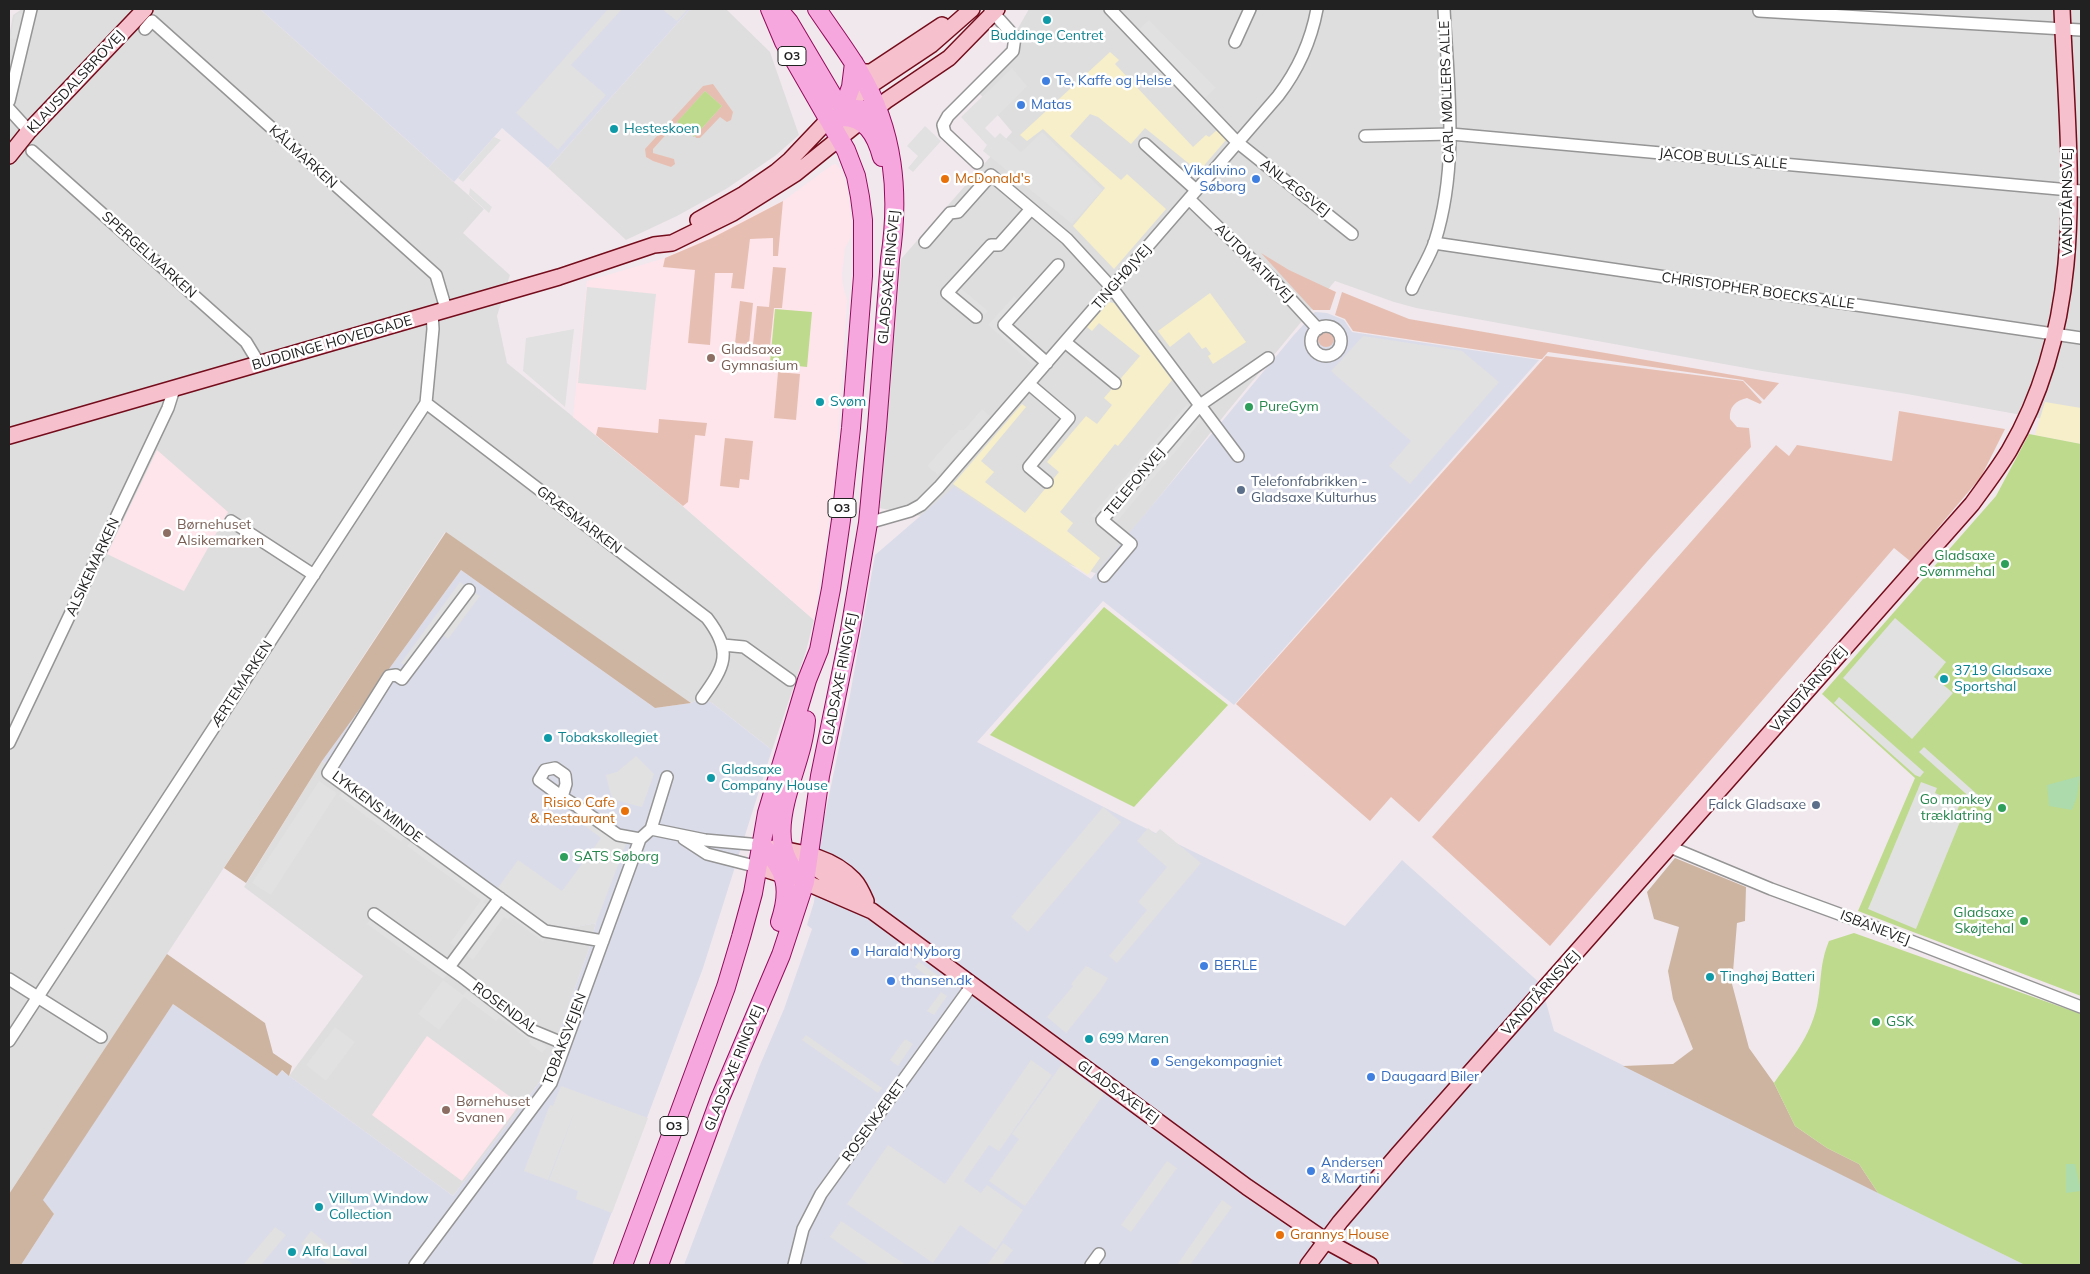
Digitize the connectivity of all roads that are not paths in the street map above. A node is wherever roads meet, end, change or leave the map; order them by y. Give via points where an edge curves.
1 (31, 9) edge
2 (145, 9) edge
3 (770, 9) edge
4 (778, 9) edge
5 (817, 9) edge
6 (1110, 9) edge
7 (1250, 9) edge
8 (1317, 9) edge
9 (1444, 9) edge
10 (2062, 9) edge
11 (994, 10) edge
12 (1759, 11) dead end
13 (967, 12) edge
14 (1903, 14) edge
15 (145, 29) dead end
16 (2062, 29) junction
17 (2081, 30) edge
18 (1235, 42) dead end
19 (14, 61) edge
20 (866, 85) junction
21 (9, 101) edge
22 (9, 109) edge
23 (845, 124) junction
24 (29, 131) junction
25 (1451, 134) junction
26 (1365, 135) dead end
27 (1237, 142) junction
28 (1145, 144) dead end
29 (32, 151) dead end
30 (9, 156) edge
31 (977, 163) dead end
32 (2076, 191) edge
33 (1192, 194) junction
34 (1031, 209) junction
35 (894, 231) junction
36 (1352, 234) dead end
37 (925, 242) dead end
38 (1434, 243) junction
39 (654, 246) junction
40 (1058, 265) dead end
41 (1112, 288) junction
42 (1412, 289) dead end
43 (439, 311) junction
44 (976, 317) dead end
45 (1318, 329) dead end
46 (2055, 335) junction
47 (2081, 338) edge
48 (1065, 342) junction
49 (1268, 358) dead end
50 (1047, 363) junction
51 (260, 365) junction
52 (1115, 383) dead end
53 (1029, 384) junction
54 (174, 389) junction
55 (426, 403) junction
56 (1200, 405) junction
57 (9, 436) edge
58 (1238, 456) dead end
59 (1047, 482) dead end
60 (231, 521) dead end
61 (868, 523) junction
62 (314, 575) junction
63 (1104, 576) dead end
64 (469, 590) dead end
65 (723, 644) junction
66 (798, 680) junction
67 (702, 698) dead end
68 (9, 743) edge
69 (667, 777) dead end
70 (562, 797) dead end
71 (651, 829) junction
72 (679, 835) junction
73 (640, 839) junction
74 (761, 846) junction
75 (1670, 847) junction
76 (777, 866) junction
77 (808, 867) junction
78 (500, 898) junction
79 (872, 911) junction
80 (374, 914) dead end
81 (603, 941) junction
82 (449, 967) junction
83 (9, 979) edge
84 (972, 985) junction
85 (38, 997) junction
86 (2081, 1007) edge
87 (752, 1024) junction
88 (100, 1037) dead end
89 (9, 1041) edge
90 (565, 1044) junction
91 (1326, 1241) junction
92 (1099, 1254) dead end
93 (415, 1265) edge
94 (623, 1265) edge
95 (659, 1265) edge
96 (794, 1265) edge
97 (1091, 1265) edge
98 (1308, 1265) edge
99 (1370, 1265) edge

1 - 19 street
2 - 24 street, KLAUSDALSBROVEJ
3 - 23 main road, O3 via 784,42
4 - 23 main road via 789,22
5 - 20 main road, O3
6 - 27 street
7 - 18 street
8 - 27 street, TINGHØJVEJ via 1314,27 1292,77
9 - 25 street, CARL MØLLERS ALLE
10 - 16 street, VANDTÅRNSVEJ
11 - 20 street via 948,58
11 - 31 street via 1015,37 1013,51 948,116 943,125 946,133
12 - 14 street
13 - 20 street via 871,72
13 - 20 street via 953,34 934,54
14 - 16 street
15 - 43 street, KÅLMARKEN via 152,22 436,275
16 - 17 street
16 - 32 street, VANDTÅRNSVEJ
19 - 21 street
20 - 23 main road
20 - 23 main road via 853,79
20 - 35 main road, GLADSAXE RINGVEJ / O3 via 889,142 895,179
22 - 24 street
23 - 35 main road via 877,141 889,191
23 - 39 street, BUDDINGE HOVEDGADE via 744,194 669,234
23 - 39 street, BUDDINGE HOVEDGADE via 795,174 733,213 672,243
23 - 66 main road, GLADSAXE RINGVEJ / O3 via 863,220 863,276 851,428 841,520 819,650
24 - 30 street, KLAUSDALSBROVEJ
25 - 26 street, JACOB BULLS ALLE
25 - 32 street, JACOB BULLS ALLE
25 - 38 street, CARL MØLLERS ALLE via 1445,206
27 - 33 street, TINGHØJVEJ
27 - 36 street, ANLÆGSVEJ
28 - 33 street
29 - 51 street, SPERGELMARKEN via 246,342
32 - 46 street, VANDTÅRNSVEJ via 2066,280
33 - 41 street, TINGHØJVEJ
33 - 45 street, AUTOMATIKVEJ
34 - 37 street via 990,175 958,212 950,213
34 - 41 street via 1066,239
34 - 44 street via 999,245 991,245 947,293
35 - 61 main road, GLADSAXE RINGVEJ / O3
38 - 42 street, CARL MØLLERS ALLE
38 - 46 street, CHRISTOPHER BOECKS ALLE
39 - 43 street, BUDDINGE HOVEDGADE
40 - 50 street via 1004,325
41 - 48 street, TINGHØJVEJ
41 - 56 street
43 - 51 street, BUDDINGE HOVEDGADE
43 - 55 street, ÆRTEMARKEN via 433,329
46 - 47 street, CHRISTOPHER BOECKS ALLE
46 - 75 street, VANDTÅRNSVEJ via 2024,423 1998,469 1972,504
48 - 50 street, TINGHØJVEJ
48 - 52 street
49 - 56 street, TELEFONVEJ
50 - 53 street, TINGHØJVEJ
51 - 54 street, BUDDINGE HOVEDGADE
53 - 59 street via 1069,418 1030,467
53 - 61 street, TINGHØJVEJ via 921,504 910,511
54 - 57 street, BUDDINGE HOVEDGADE
54 - 68 street, ALSIKEMARKEN via 168,408
55 - 62 street, ÆRTEMARKEN
55 - 65 street, GRÆSMARKEN via 707,618
56 - 58 street
56 - 63 street, TELEFONVEJ via 1102,520 1131,544
60 - 62 street
61 - 77 main road, GLADSAXE RINGVEJ / O3 via 820,776
62 - 85 street, ÆRTEMARKEN
64 - 78 street, LYKKENS MINDE via 402,679 396,675 389,676 328,773
65 - 66 street via 744,647
65 - 67 street via 723,662
66 - 74 main road, GLADSAXE RINGVEJ / O3
66 - 76 main road via 806,724 781,827
69 - 71 street
70 - 73 street via 618,835
71 - 72 street
71 - 73 street, TOBAKSVEJEN
72 - 74 street
72 - 76 street via 707,854
73 - 81 street, TOBAKSVEJEN
74 - 76 main road, GLADSAXE RINGVEJ / O3
75 - 86 street, ISBANEVEJ
75 - 91 street, VANDTÅRNSVEJ via 1399,1153
76 - 77 main road
76 - 77 street, GLADSAXEVEJ
76 - 87 main road via 787,892 785,905 761,979
76 - 94 main road, GLADSAXE RINGVEJ / O3 via 753,893 726,987
77 - 79 street, GLADSAXEVEJ
77 - 79 street, GLADSAXEVEJ via 828,861 855,881
77 - 87 main road, GLADSAXE RINGVEJ / O3 via 781,955
78 - 81 street, LYKKENS MINDE via 545,931
78 - 82 street
79 - 84 street, GLADSAXEVEJ
80 - 82 street, ROSENDAL
81 - 90 street, TOBAKSVEJEN
82 - 90 street, ROSENDAL via 531,1030
83 - 85 street
84 - 91 street, GLADSAXEVEJ via 1247,1187
84 - 96 street, ROSENKÆRET via 821,1194 803,1229
85 - 88 street
85 - 89 street, ÆRTEMARKEN
87 - 95 main road, GLADSAXE RINGVEJ / O3 via 719,1101
90 - 93 street, TOBAKSVEJEN via 551,1082
91 - 98 street, VANDTÅRNSVEJ
91 - 99 street, GLADSAXEVEJ
92 - 97 street

